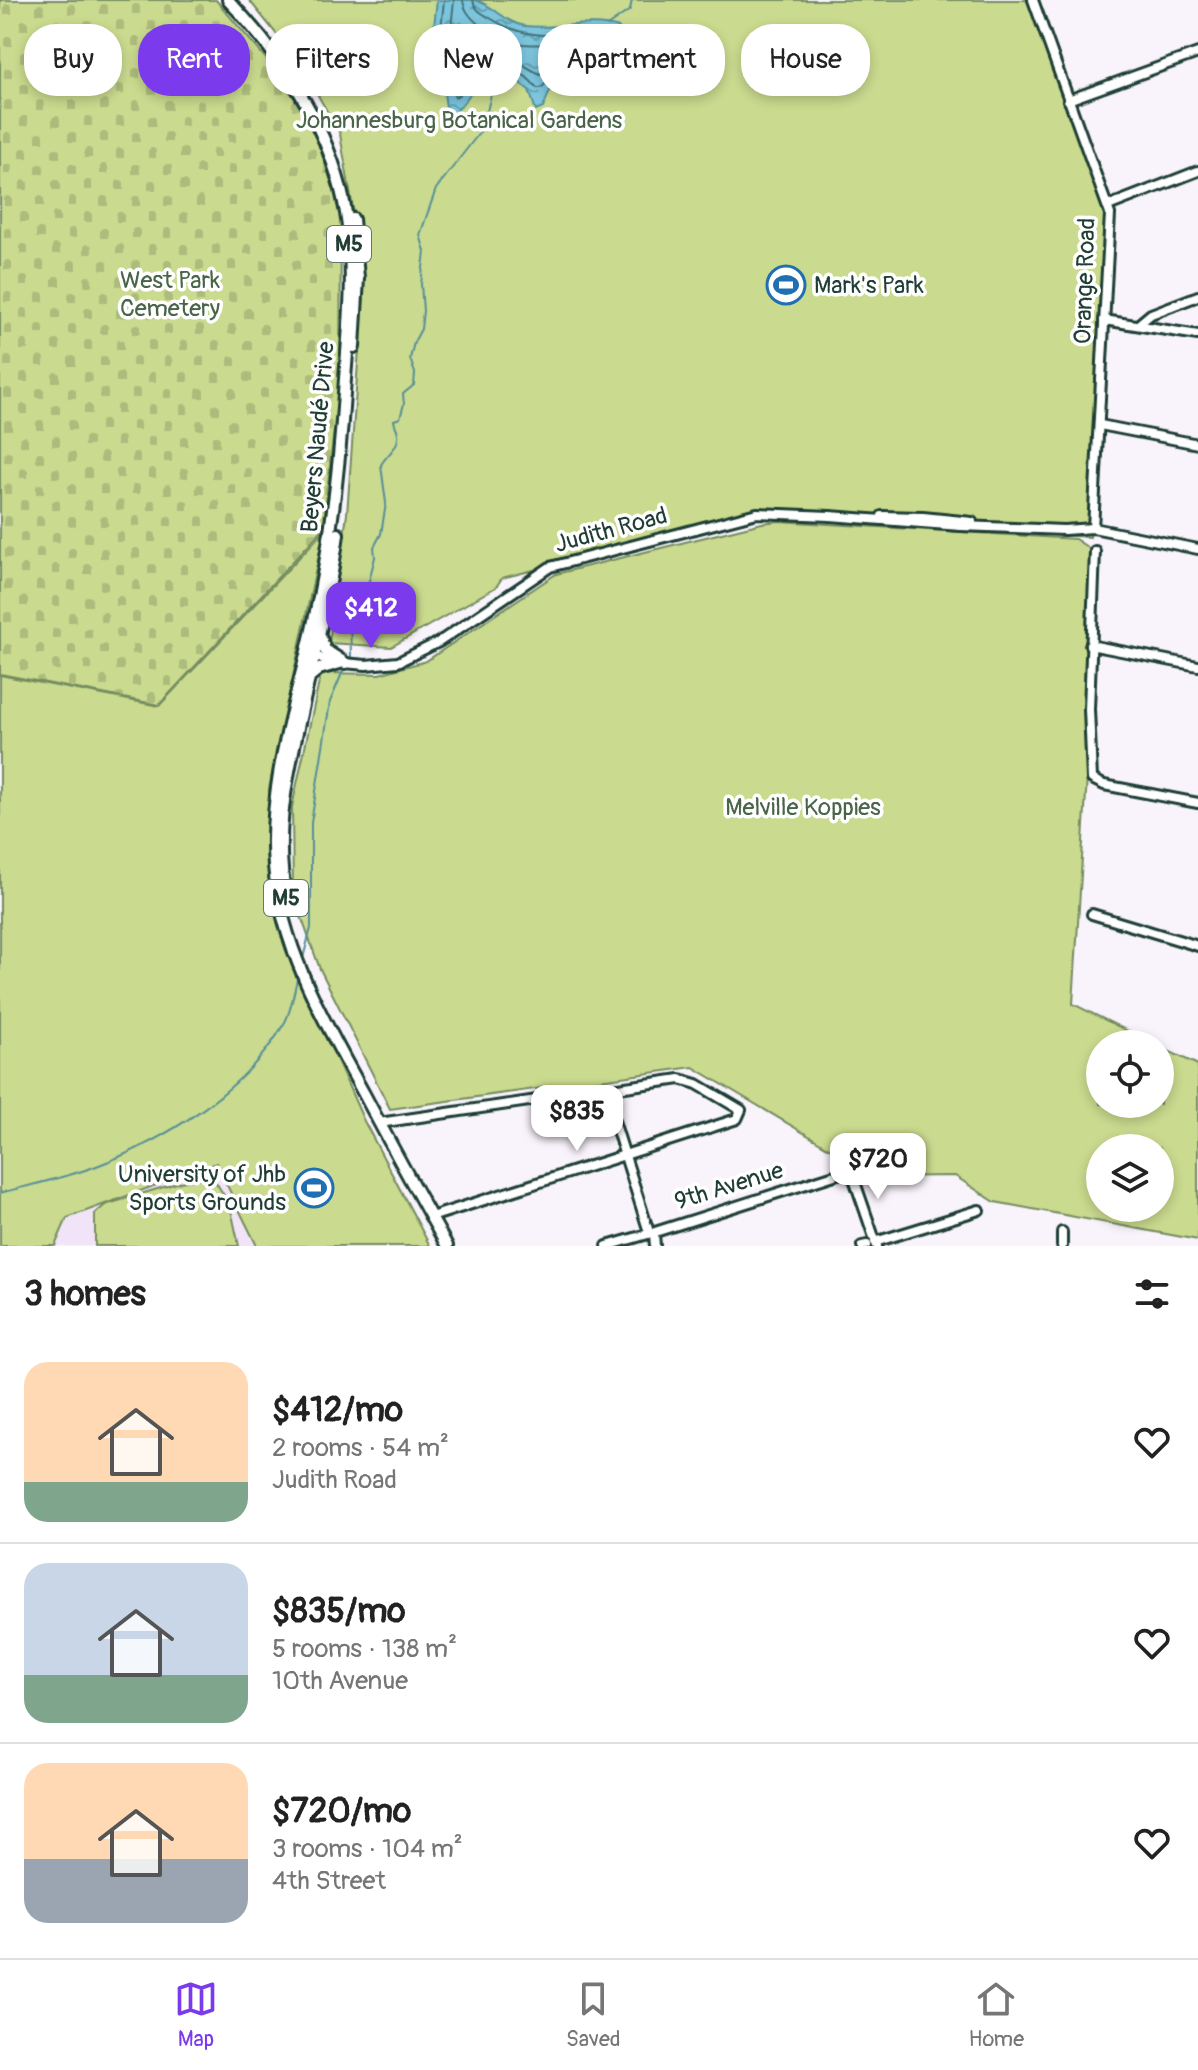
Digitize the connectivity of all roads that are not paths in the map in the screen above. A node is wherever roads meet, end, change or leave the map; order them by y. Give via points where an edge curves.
1 (228, 0) edge
2 (237, 0) edge
3 (1033, 0) edge
4 (1198, 53) edge
5 (1068, 100) junction
6 (1198, 171) edge
7 (1108, 206) junction
8 (1198, 296) edge
9 (1104, 320) junction
10 (1139, 324) junction
11 (1198, 335) edge
12 (1100, 425) junction
13 (1198, 444) edge
14 (1093, 528) junction
15 (1198, 549) edge
16 (1095, 551) dead end
17 (319, 634) junction
18 (1090, 645) junction
19 (310, 655) junction
20 (342, 663) junction
21 (1198, 666) edge
22 (309, 677) junction
23 (1198, 803) edge
24 (1092, 914) dead end
25 (1198, 946) edge
26 (604, 1089) junction
27 (383, 1122) junction
28 (626, 1154) junction
29 (979, 1210) dead end
30 (433, 1216) junction
31 (651, 1231) junction
32 (1062, 1232) dead end
33 (870, 1245) edge
34 (447, 1246) edge
35 (454, 1246) edge
36 (607, 1246) edge
37 (1062, 1246) edge

1 - 19 main road, Beyers Naudé Drive / M5 via 272,51 309,109 337,177 347,222 350,292 336,493
2 - 17 main road, Beyers Naudé Drive / M5 via 287,61 325,127 346,185 356,235 357,308 346,452 334,563
3 - 5 street, Orange Road
4 - 5 street
5 - 7 street, Orange Road
6 - 7 street
7 - 9 street, Orange Road
8 - 10 street
9 - 10 street
9 - 12 street, Orange Road
10 - 11 street
12 - 13 street
12 - 14 street, Orange Road
14 - 15 street, Judith Road
14 - 20 street, Judith Road via 757,513 555,565 417,655 379,666
16 - 18 street
17 - 19 main road, Beyers Naudé Drive / M5
17 - 20 main road via 325,650
18 - 21 street
18 - 23 street via 1092,779
19 - 20 street, Judith Road
19 - 22 main road, Beyers Naudé Drive / M5
19 - 27 main road, Beyers Naudé Drive / M5 via 277,790 275,877 303,974
20 - 22 main road
22 - 27 main road, Beyers Naudé Drive / M5 via 283,798 284,889 315,987
24 - 25 street
26 - 27 street
26 - 28 street
26 - 28 street via 688,1080 740,1108 737,1119
27 - 30 main road, M5
28 - 30 street
28 - 31 street
29 - 33 street
30 - 34 main road, M5
30 - 35 main road, M5
31 - 33 street, 9th Avenue via 840,1173 849,1174
31 - 36 street, 9th Avenue
32 - 37 street

